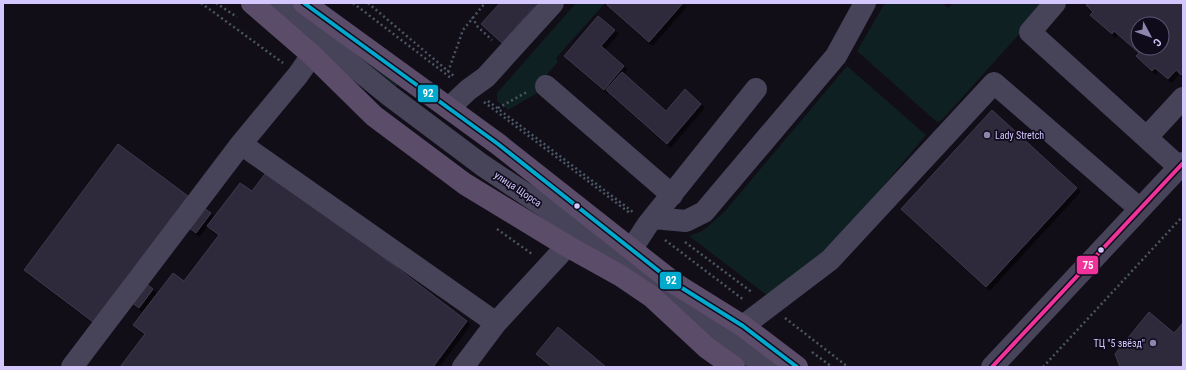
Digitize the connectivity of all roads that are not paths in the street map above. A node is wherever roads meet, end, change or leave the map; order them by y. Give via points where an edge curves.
1 (252, 3) edge
2 (276, 3) edge
3 (304, 3) edge
4 (545, 3) edge
5 (553, 3) edge
6 (865, 3) edge
7 (1055, 3) edge
8 (503, 49) road end
9 (312, 55) junction
10 (540, 88) road end
11 (756, 89) dead end
12 (1183, 98) edge
13 (449, 108) junction
14 (1148, 137) junction
15 (241, 144) junction
16 (1181, 165) edge
17 (672, 195) junction
18 (1140, 209) junction
19 (649, 223) junction
20 (567, 246) junction
21 (631, 250) junction
22 (496, 323) junction
23 (743, 326) junction
24 (72, 367) edge
25 (463, 367) edge
26 (734, 367) edge
27 (766, 367) edge
28 (797, 367) edge
29 (992, 367) edge

1 - 9 main road
2 - 27 street, улица Щорса via 390,96 463,151 626,261
3 - 13 main road, улица Щорса
4 - 8 street
5 - 13 street via 486,77
6 - 19 street via 836,56 704,212 686,221
7 - 14 street via 1030,32
9 - 15 street
9 - 20 main road via 374,116 465,184
10 - 17 street
11 - 17 street
12 - 14 street
13 - 21 main road, улица Щорса
14 - 16 street
15 - 22 street
15 - 24 street
16 - 18 street
17 - 19 street
18 - 23 street via 994,83 830,260
18 - 29 street
19 - 21 street
20 - 22 street
20 - 26 main road via 621,276 652,298 707,348
21 - 23 main road, улица Щорса via 674,283
22 - 25 street
23 - 28 main road, улица Щорса

